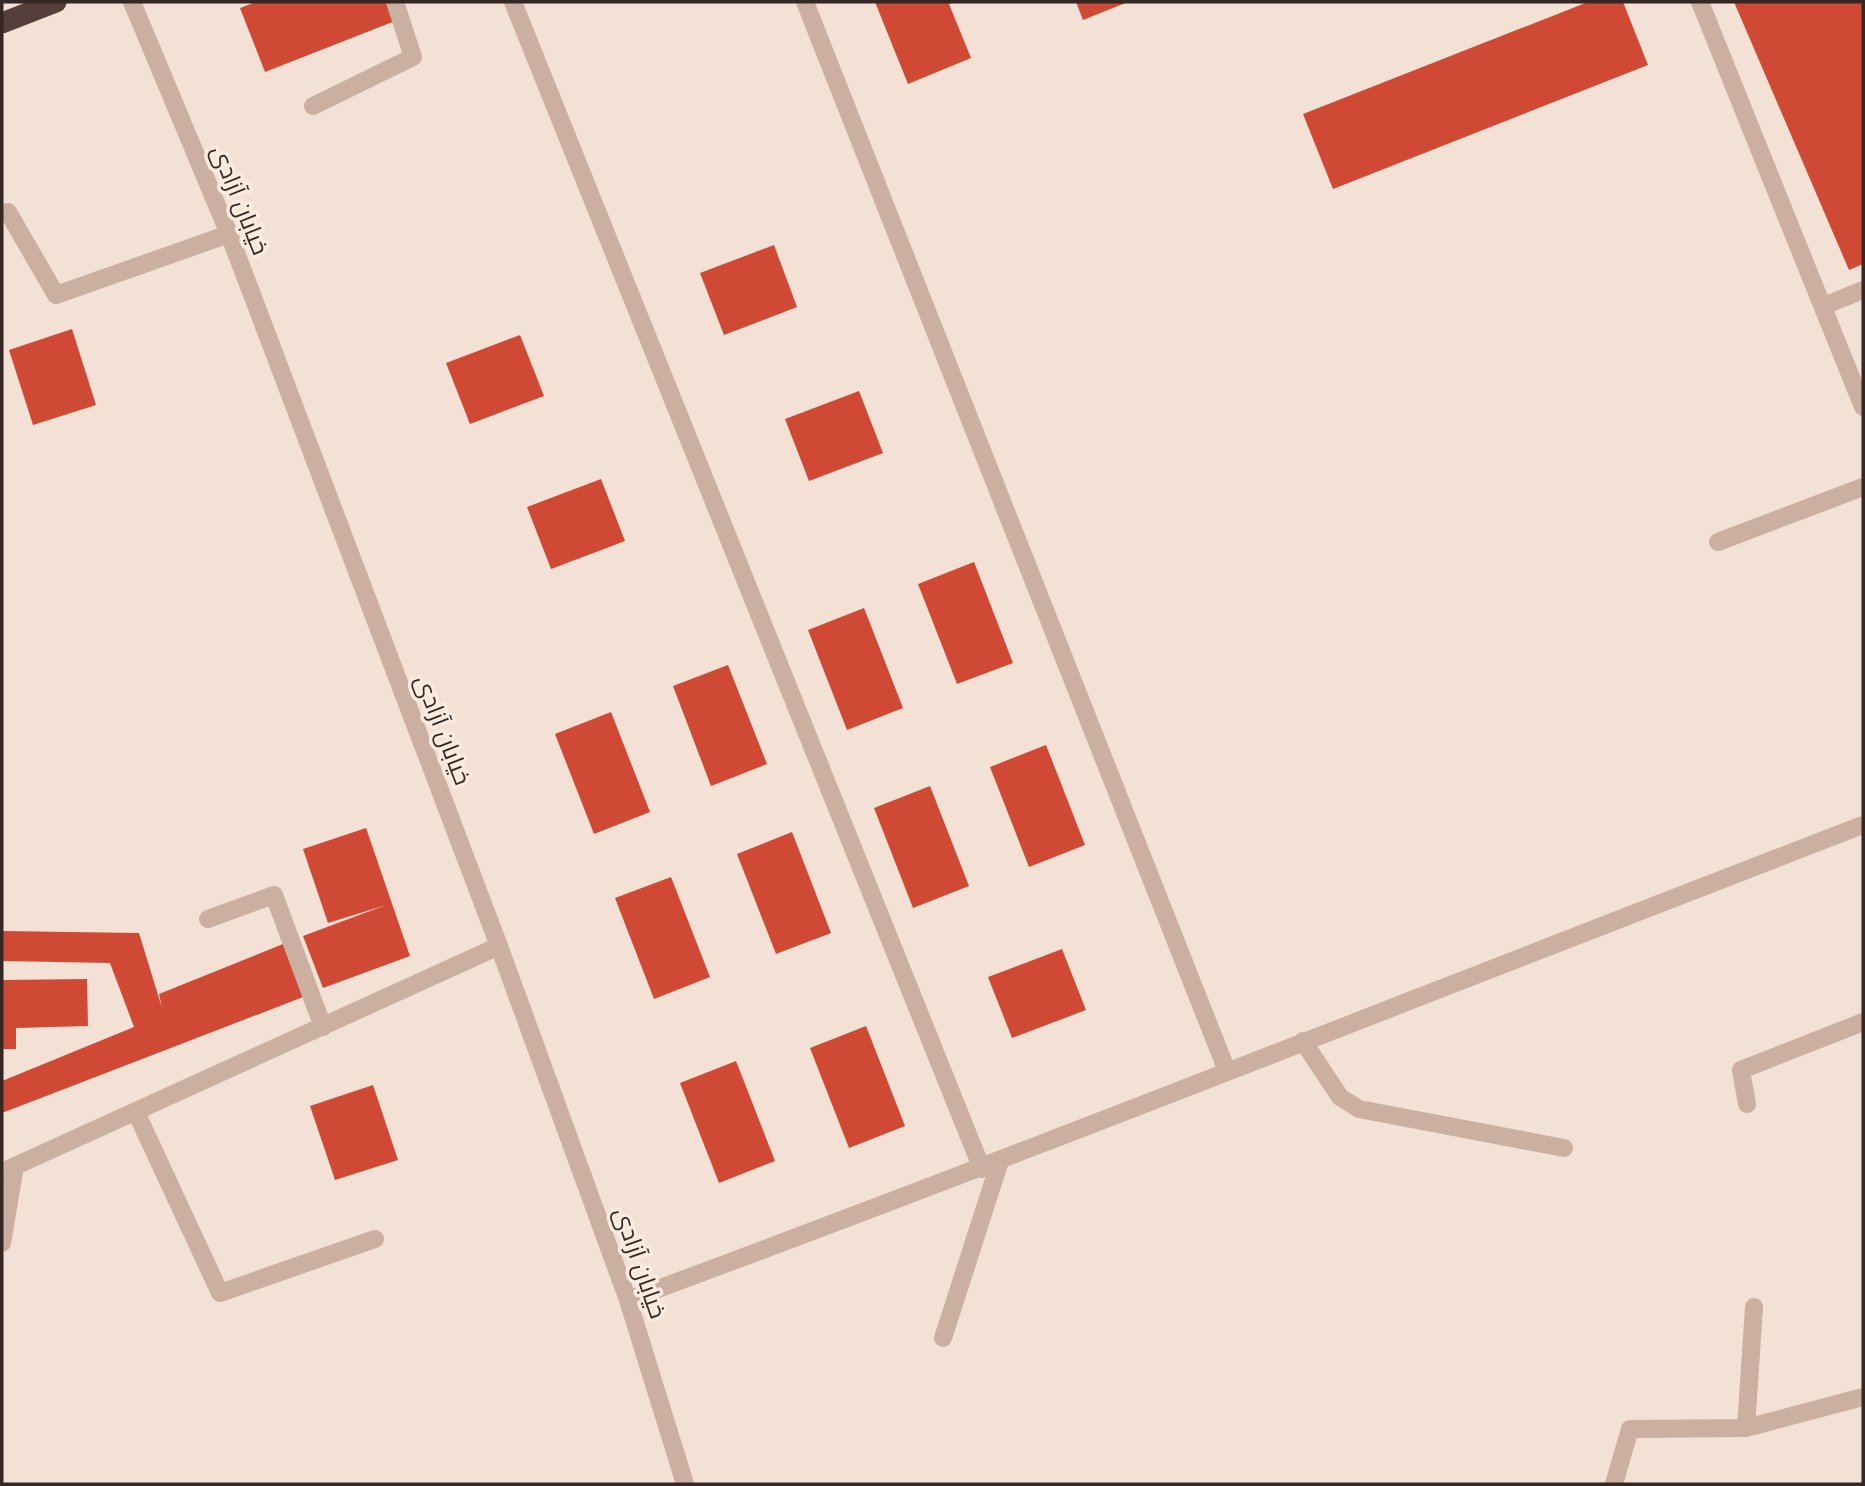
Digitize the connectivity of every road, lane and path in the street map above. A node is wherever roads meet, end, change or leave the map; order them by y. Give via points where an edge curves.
1 (56, 2) edge
2 (132, 2) edge
3 (395, 2) edge
4 (513, 2) edge
5 (806, 2) edge
6 (1700, 2) edge
7 (2, 23) edge
8 (313, 106) dead end
9 (8, 212) dead end
10 (229, 234) junction
11 (1863, 290) edge
12 (1823, 306) junction
13 (1863, 407) edge
14 (1863, 487) edge
15 (1717, 541) dead end
16 (1863, 825) edge
17 (208, 919) dead end
18 (499, 946) junction
19 (1863, 1022) edge
20 (323, 1027) junction
21 (1303, 1041) junction
22 (1227, 1071) junction
23 (1747, 1104) dead end
24 (136, 1112) junction
25 (1564, 1148) dead end
26 (1000, 1161) junction
27 (9, 1169) edge
28 (982, 1169) junction
29 (375, 1239) dead end
30 (2, 1243) edge
31 (628, 1300) junction
32 (1754, 1307) dead end
33 (943, 1338) dead end
34 (1863, 1397) edge
35 (1746, 1429) junction
36 (685, 1484) edge
37 (1614, 1484) edge

1 - 7 highway
2 - 10 street, خیابان آزادی
3 - 8 street via 413,57
4 - 28 street
5 - 22 street
6 - 12 street
9 - 10 street via 56,295
10 - 18 street, خیابان آزادی
11 - 12 street
12 - 13 street
14 - 15 street
16 - 21 street
17 - 20 street via 274,895
18 - 20 street
18 - 31 street, خیابان آزادی
19 - 23 street via 1741,1070
20 - 24 street
21 - 22 street
21 - 25 street via 1340,1097 1359,1109
22 - 26 street
24 - 27 street
24 - 29 street via 220,1293
26 - 28 street
26 - 33 street
27 - 30 street
28 - 31 street
31 - 36 street, خیابان آزادی
32 - 35 street
34 - 35 street
35 - 37 street via 1630,1429

